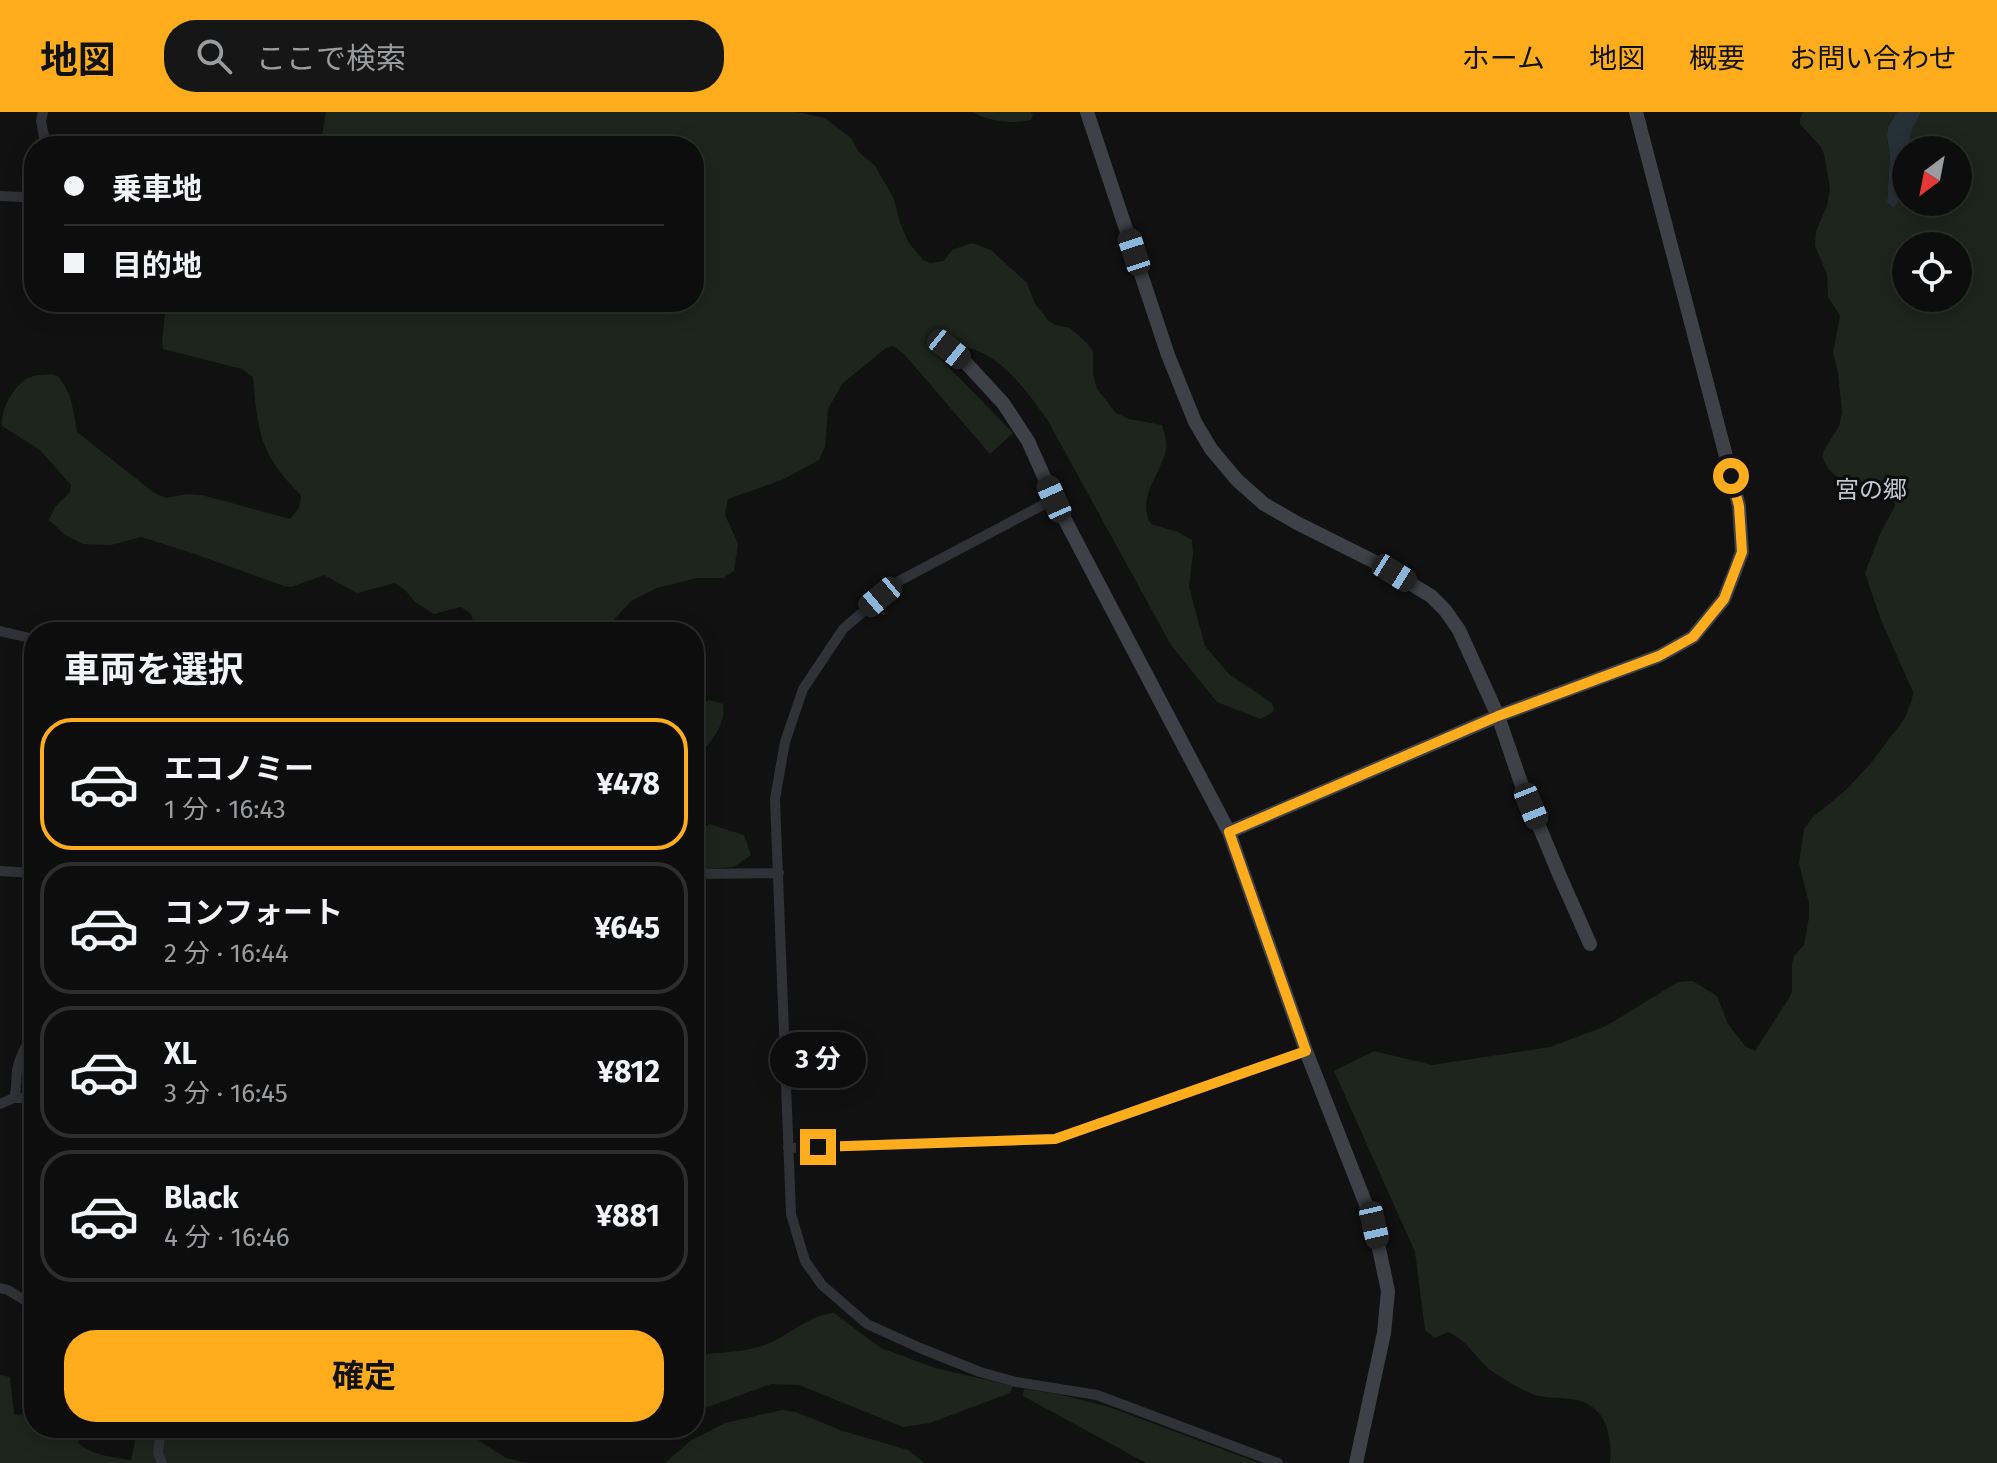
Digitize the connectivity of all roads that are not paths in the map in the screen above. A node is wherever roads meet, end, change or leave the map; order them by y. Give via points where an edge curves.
1 (43, 112) edge
2 (1087, 112) edge
3 (1636, 112) edge
4 (44, 136) edge
5 (0, 196) edge
6 (24, 197) edge
7 (949, 349) dead end
8 (1054, 499) junction
9 (0, 631) edge
10 (24, 637) edge
11 (1498, 716) junction
12 (1229, 832) junction
13 (0, 871) edge
14 (24, 872) edge
15 (779, 873) junction
16 (704, 874) edge
17 (1590, 944) dead end
18 (24, 1050) edge
19 (1306, 1051) junction
20 (14, 1098) junction
21 (24, 1098) edge
22 (0, 1104) edge
23 (788, 1148) junction
24 (0, 1288) edge
25 (24, 1300) edge
26 (160, 1438) edge
27 (162, 1463) edge
28 (1278, 1463) edge
29 (1356, 1463) edge

1 - 4 street
2 - 11 street via 1168,355 1211,449 1264,504 1431,596 1459,630
3 - 11 street via 1739,506 1742,552 1724,599 1693,637 1659,656
5 - 6 street
7 - 8 street via 1003,403 1028,441
8 - 12 street
8 - 15 street via 899,581 843,629 803,689 785,742 775,799
9 - 10 street
11 - 12 street
11 - 17 street
12 - 19 street
13 - 14 street
15 - 16 street
15 - 23 street
18 - 20 street
19 - 23 street via 1055,1139
19 - 29 street via 1374,1225 1388,1291
20 - 21 street
20 - 22 street
23 - 28 street via 791,1214 805,1261 822,1285 867,1324 980,1372 1097,1395
24 - 25 street
26 - 27 street

